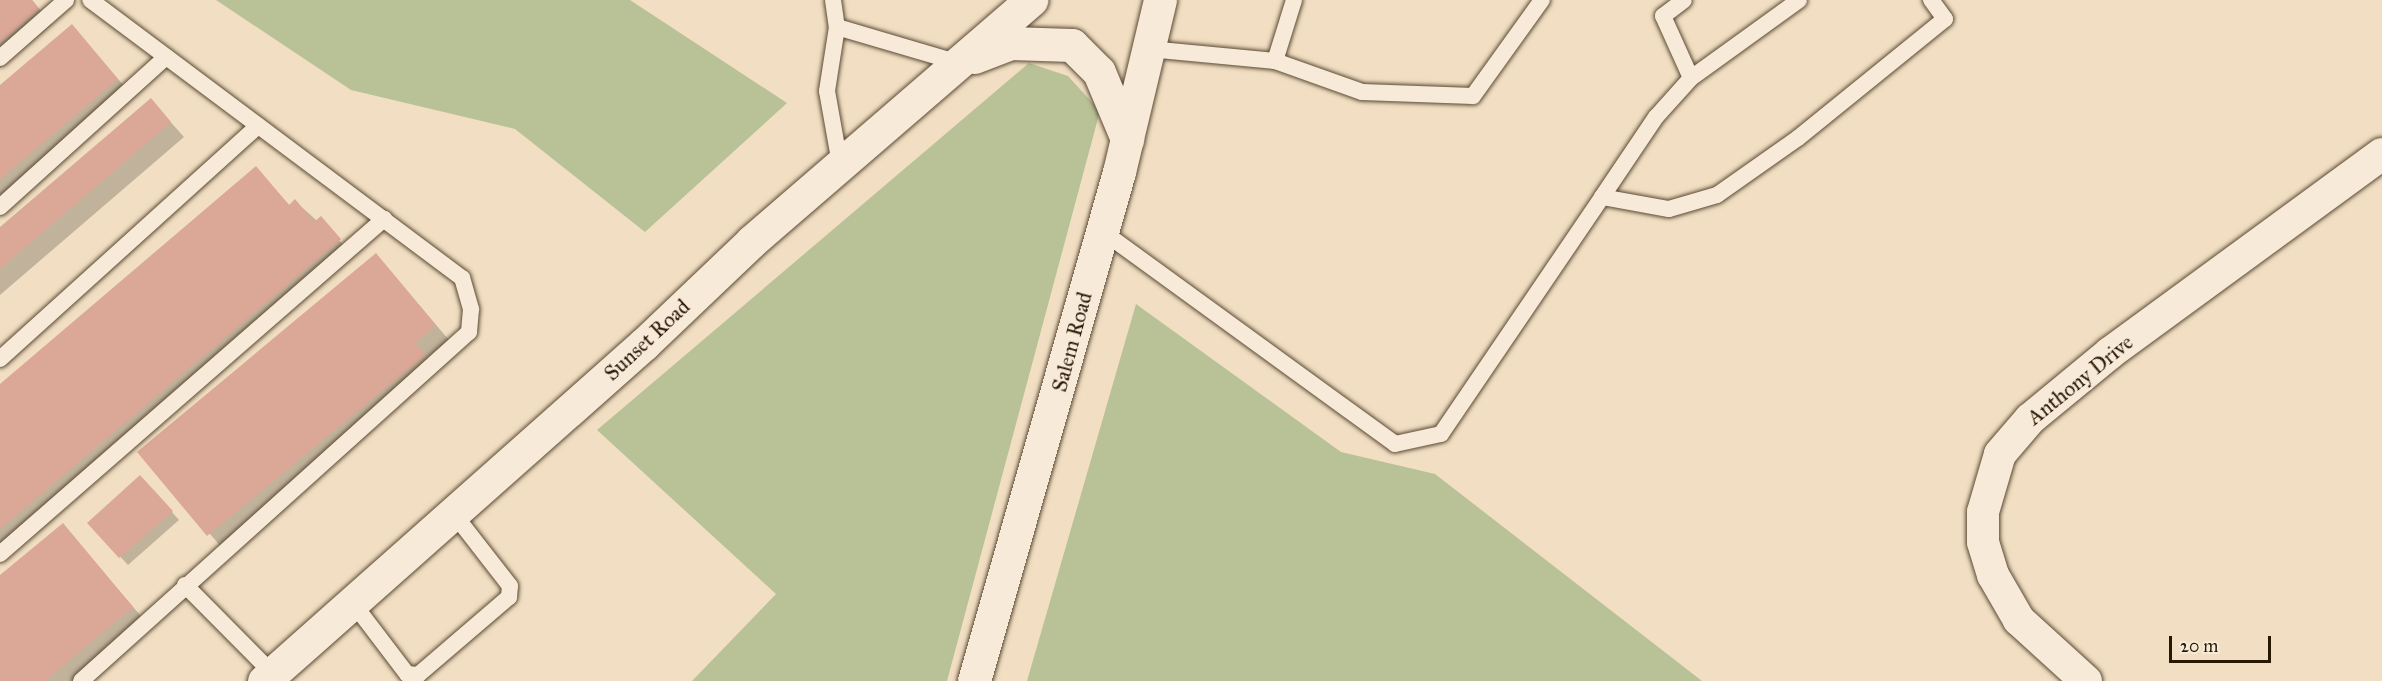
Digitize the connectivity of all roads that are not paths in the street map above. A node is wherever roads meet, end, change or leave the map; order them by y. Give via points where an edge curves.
1 (66, 0) edge
2 (90, 0) edge
3 (833, 0) edge
4 (1031, 0) edge
5 (1160, 0) edge
6 (1294, 0) edge
7 (1542, 0) edge
8 (1684, 0) edge
9 (1799, 0) edge
10 (1930, 0) edge
11 (837, 27) junction
12 (1149, 49) junction
13 (166, 57) junction
14 (0, 58) edge
15 (1275, 61) junction
16 (959, 63) junction
17 (1691, 78) junction
18 (258, 126) junction
19 (1127, 139) junction
20 (2382, 154) edge
21 (840, 164) junction
22 (1602, 197) junction
23 (0, 207) edge
24 (384, 219) junction
25 (1102, 231) junction
26 (0, 359) edge
27 (454, 514) junction
28 (0, 554) edge
29 (185, 585) junction
30 (353, 603) junction
31 (272, 678) edge
32 (81, 681) edge
33 (974, 681) edge
34 (2086, 681) edge

1 - 14 lane
2 - 13 lane
3 - 11 lane
4 - 16 street, Sunset Road
5 - 12 street, Salem Road
6 - 15 lane
7 - 15 lane via 1473,96 1362,92
8 - 17 lane via 1663,16
9 - 17 lane
10 - 22 lane via 1945,20 1798,138 1717,195 1668,209
11 - 16 lane
11 - 21 lane via 826,91
12 - 15 lane
12 - 19 street, Salem Road
13 - 18 lane
13 - 23 lane
16 - 19 street via 1010,43 1072,45 1099,72
16 - 21 street, Sunset Road
17 - 22 lane via 1656,117
18 - 24 lane
18 - 26 lane
19 - 25 street, Salem Road
20 - 34 street, Anthony Drive via 2110,353 2030,419 2000,454 1983,512 1983,542 1993,575 2019,620
21 - 27 street, Sunset Road
22 - 25 lane via 1441,434 1395,444
24 - 28 lane
24 - 29 lane via 462,278 471,309 469,332
25 - 33 street, Salem Road
27 - 30 street, Sunset Road
27 - 30 lane via 510,586 509,597 500,605 418,675 407,674
29 - 31 lane
29 - 32 lane
30 - 31 street, Sunset Road

